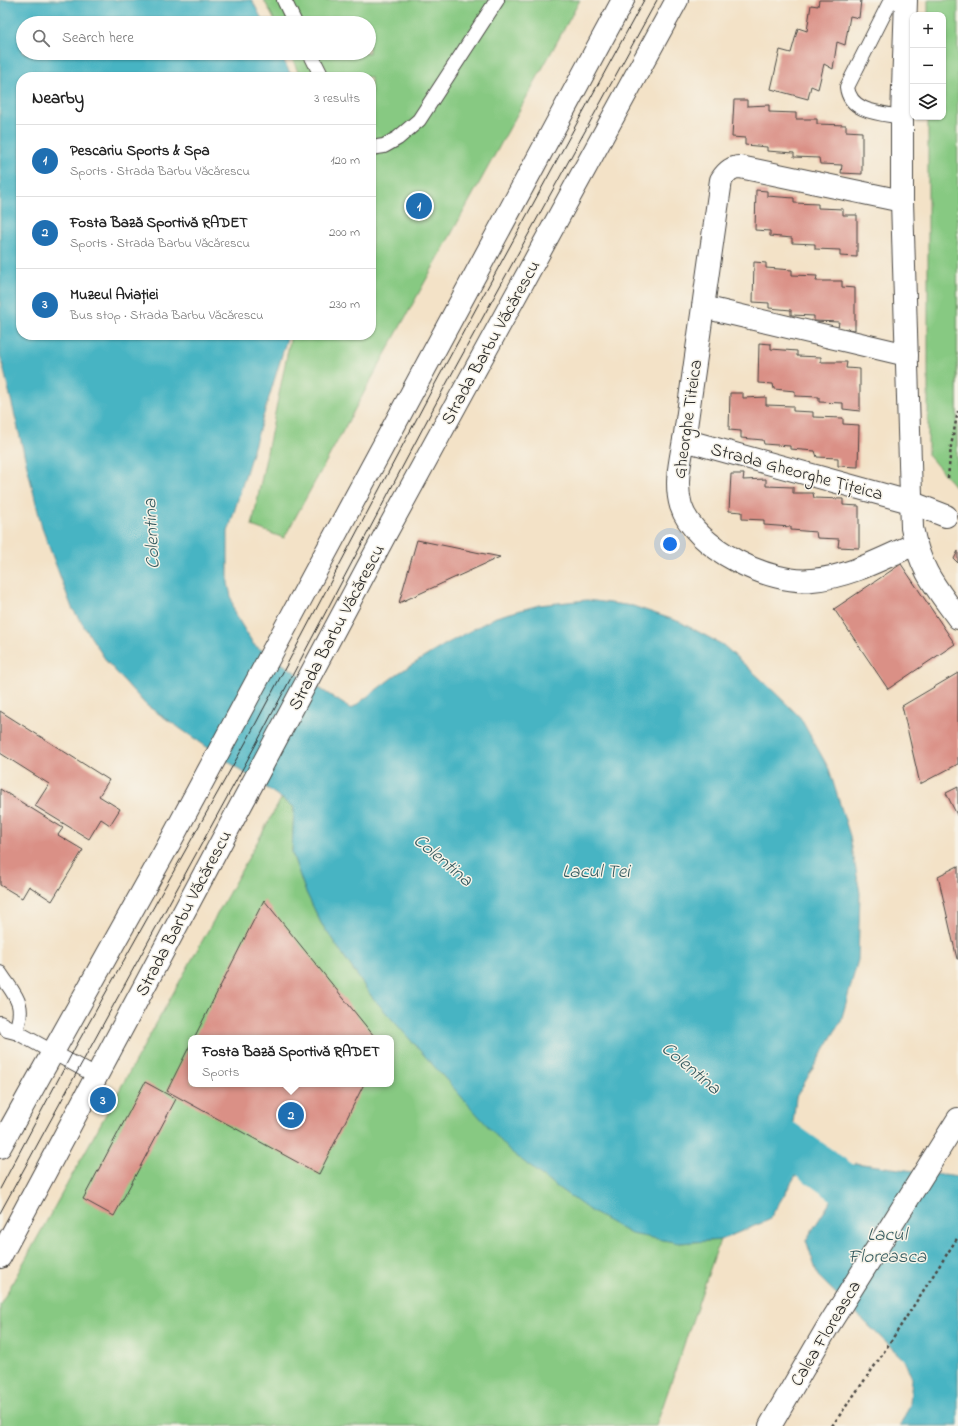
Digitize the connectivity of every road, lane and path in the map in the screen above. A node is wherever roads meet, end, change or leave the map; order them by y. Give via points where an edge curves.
1 (284, 0) edge
2 (497, 0) edge
3 (623, 0) edge
4 (677, 0) edge
5 (891, 0) edge
6 (906, 0) edge
7 (292, 16) edge
8 (314, 60) edge
9 (320, 72) edge
10 (902, 117) junction
11 (376, 147) edge
12 (902, 201) junction
13 (703, 307) junction
14 (907, 355) junction
15 (958, 411) edge
16 (684, 440) junction
17 (948, 478) dead end
18 (910, 502) junction
19 (952, 514) edge
20 (913, 536) junction
21 (958, 618) edge
22 (0, 973) edge
23 (0, 1023) edge
24 (0, 1028) edge
25 (15, 1032) junction
26 (52, 1052) junction
27 (96, 1076) junction
28 (958, 1119) edge
29 (0, 1147) edge
30 (958, 1237) edge
31 (0, 1257) edge
32 (770, 1426) edge
33 (832, 1426) edge

1 - 7 lane
2 - 11 lane via 419,120 398,138
3 - 26 main road via 169,844
4 - 27 main road, Strada Barbu Văcărescu via 386,533
5 - 10 lane via 847,87 848,94 858,106
6 - 10 main road, Strada Gheorghe Țițeica
8 - 9 lane
10 - 12 main road, Strada Gheorghe Țițeica
12 - 13 main road, Gheorghe Titeica via 734,167 726,172 721,180
12 - 14 main road, Strada Gheorghe Țițeica
13 - 14 main road
13 - 16 main road, Gheorghe Titeica
14 - 18 main road, Strada Gheorghe Țițeica
15 - 17 path
16 - 18 main road, Strada Gheorghe Țițeica
16 - 20 main road, Gheorghe Titeica via 677,489 681,508 688,520 712,545 752,569 799,581 843,575
18 - 19 main road
18 - 20 main road, Strada Gheorghe Țițeica
19 - 20 main road, Gheorghe Titeica
20 - 21 main road, Strada Gheorghe Țițeica via 927,576
22 - 25 lane via 21,1010
23 - 25 lane
24 - 25 lane
25 - 26 lane
26 - 27 lane
26 - 29 main road
27 - 31 main road, Strada Barbu Văcărescu
28 - 32 main road, Calea Floreasca via 827,1328
30 - 33 path via 876,1364

